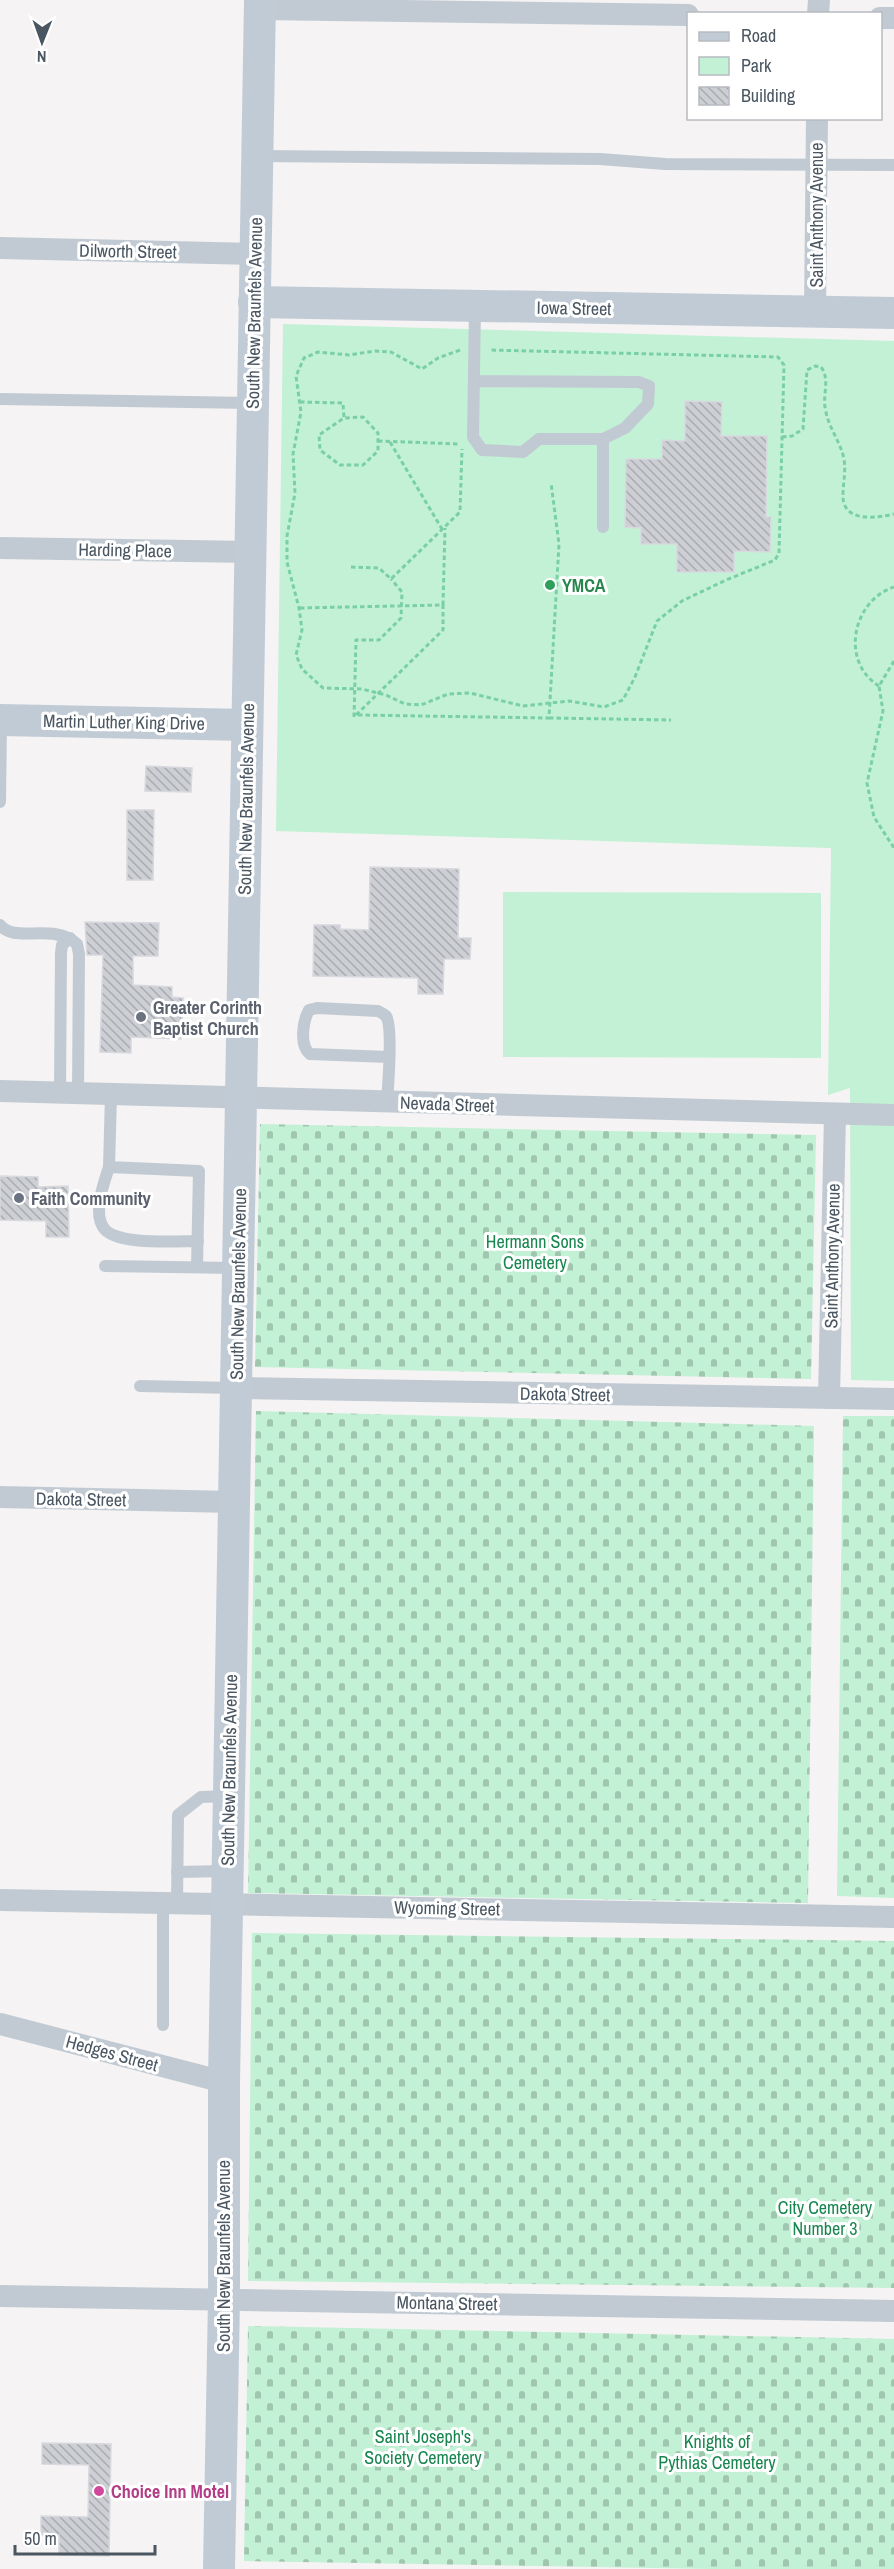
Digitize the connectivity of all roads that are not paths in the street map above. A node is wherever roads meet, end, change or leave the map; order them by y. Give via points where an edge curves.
1 (260, 4) edge
2 (687, 15) edge
3 (817, 120) edge
4 (257, 156) junction
5 (817, 165) junction
6 (894, 165) edge
7 (0, 248) edge
8 (255, 254) junction
9 (254, 302) junction
10 (475, 306) junction
11 (816, 312) junction
12 (894, 313) edge
13 (474, 381) junction
14 (0, 399) edge
15 (252, 403) junction
16 (603, 439) junction
17 (603, 527) dead end
18 (0, 548) edge
19 (250, 552) junction
20 (1, 720) edge
21 (247, 725) junction
22 (0, 802) edge
23 (0, 925) edge
24 (70, 938) junction
25 (388, 1057) junction
26 (0, 1091) edge
27 (69, 1093) junction
28 (111, 1095) junction
29 (242, 1098) junction
30 (387, 1102) junction
31 (835, 1114) junction
32 (894, 1115) edge
33 (109, 1167) junction
34 (198, 1241) junction
35 (105, 1266) dead end
36 (197, 1267) junction
37 (238, 1268) junction
38 (140, 1386) dead end
39 (236, 1388) junction
40 (829, 1398) junction
41 (894, 1399) edge
42 (0, 1497) edge
43 (234, 1502) junction
44 (229, 1796) junction
45 (227, 1871) junction
46 (177, 1872) junction
47 (0, 1900) edge
48 (170, 1903) junction
49 (227, 1904) junction
50 (894, 1917) edge
51 (0, 2024) edge
52 (163, 2025) dead end
53 (224, 2082) junction
54 (0, 2296) edge
55 (224, 2299) junction
56 (894, 2311) edge
57 (219, 2569) edge

1 - 2 street
1 - 4 main road, South New Braunfels Avenue
3 - 5 street, Saint Anthony Avenue
4 - 5 lane
4 - 8 main road, South New Braunfels Avenue
5 - 6 lane
5 - 11 street, Saint Anthony Avenue
7 - 8 street, Dilworth Street
8 - 9 main road, South New Braunfels Avenue
9 - 10 main road, Iowa Street
9 - 15 main road, South New Braunfels Avenue
10 - 11 main road, Iowa Street
10 - 13 lane
11 - 12 main road, Iowa Street
13 - 16 lane via 472,436 482,450 523,452 539,439
13 - 16 lane via 639,382 649,386 648,404 625,428
14 - 15 lane
15 - 19 main road, South New Braunfels Avenue
16 - 17 lane
18 - 19 street, Harding Place
19 - 21 main road, South New Braunfels Avenue
20 - 21 main road, Martin Luther King Drive
20 - 22 lane
21 - 29 main road, South New Braunfels Avenue
23 - 24 lane via 13,933 62,933
24 - 27 lane via 77,944 79,954
24 - 27 lane via 62,945 61,953
25 - 25 lane via 389,1024 385,1015 378,1011 309,1010 304,1046 310,1054
25 - 30 lane
26 - 27 street, Nevada Street
27 - 28 street, Nevada Street
28 - 29 street, Nevada Street
28 - 33 lane
29 - 30 street, Nevada Street
29 - 37 main road, South New Braunfels Avenue
30 - 31 street, Nevada Street
31 - 32 street, Nevada Street
31 - 40 street, Saint Anthony Avenue
33 - 34 lane via 199,1171
33 - 34 lane via 100,1214 103,1227 113,1236
34 - 36 lane
35 - 36 lane
36 - 37 lane
37 - 39 main road, South New Braunfels Avenue
38 - 39 lane
39 - 40 street, Dakota Street
39 - 43 main road, South New Braunfels Avenue
40 - 41 street, Dakota Street
42 - 43 street, Dakota Street
43 - 44 main road, South New Braunfels Avenue
44 - 45 main road, South New Braunfels Avenue
44 - 46 lane via 201,1797 178,1815
45 - 46 lane
45 - 49 main road, South New Braunfels Avenue
46 - 48 lane
47 - 48 street, Wyoming Street
48 - 49 street, Wyoming Street
48 - 52 lane
49 - 50 street, Wyoming Street
49 - 53 main road, South New Braunfels Avenue
51 - 53 street, Hedges Street
53 - 55 main road, South New Braunfels Avenue
54 - 55 street, Montana Street
55 - 56 street, Montana Street
55 - 57 main road, South New Braunfels Avenue

